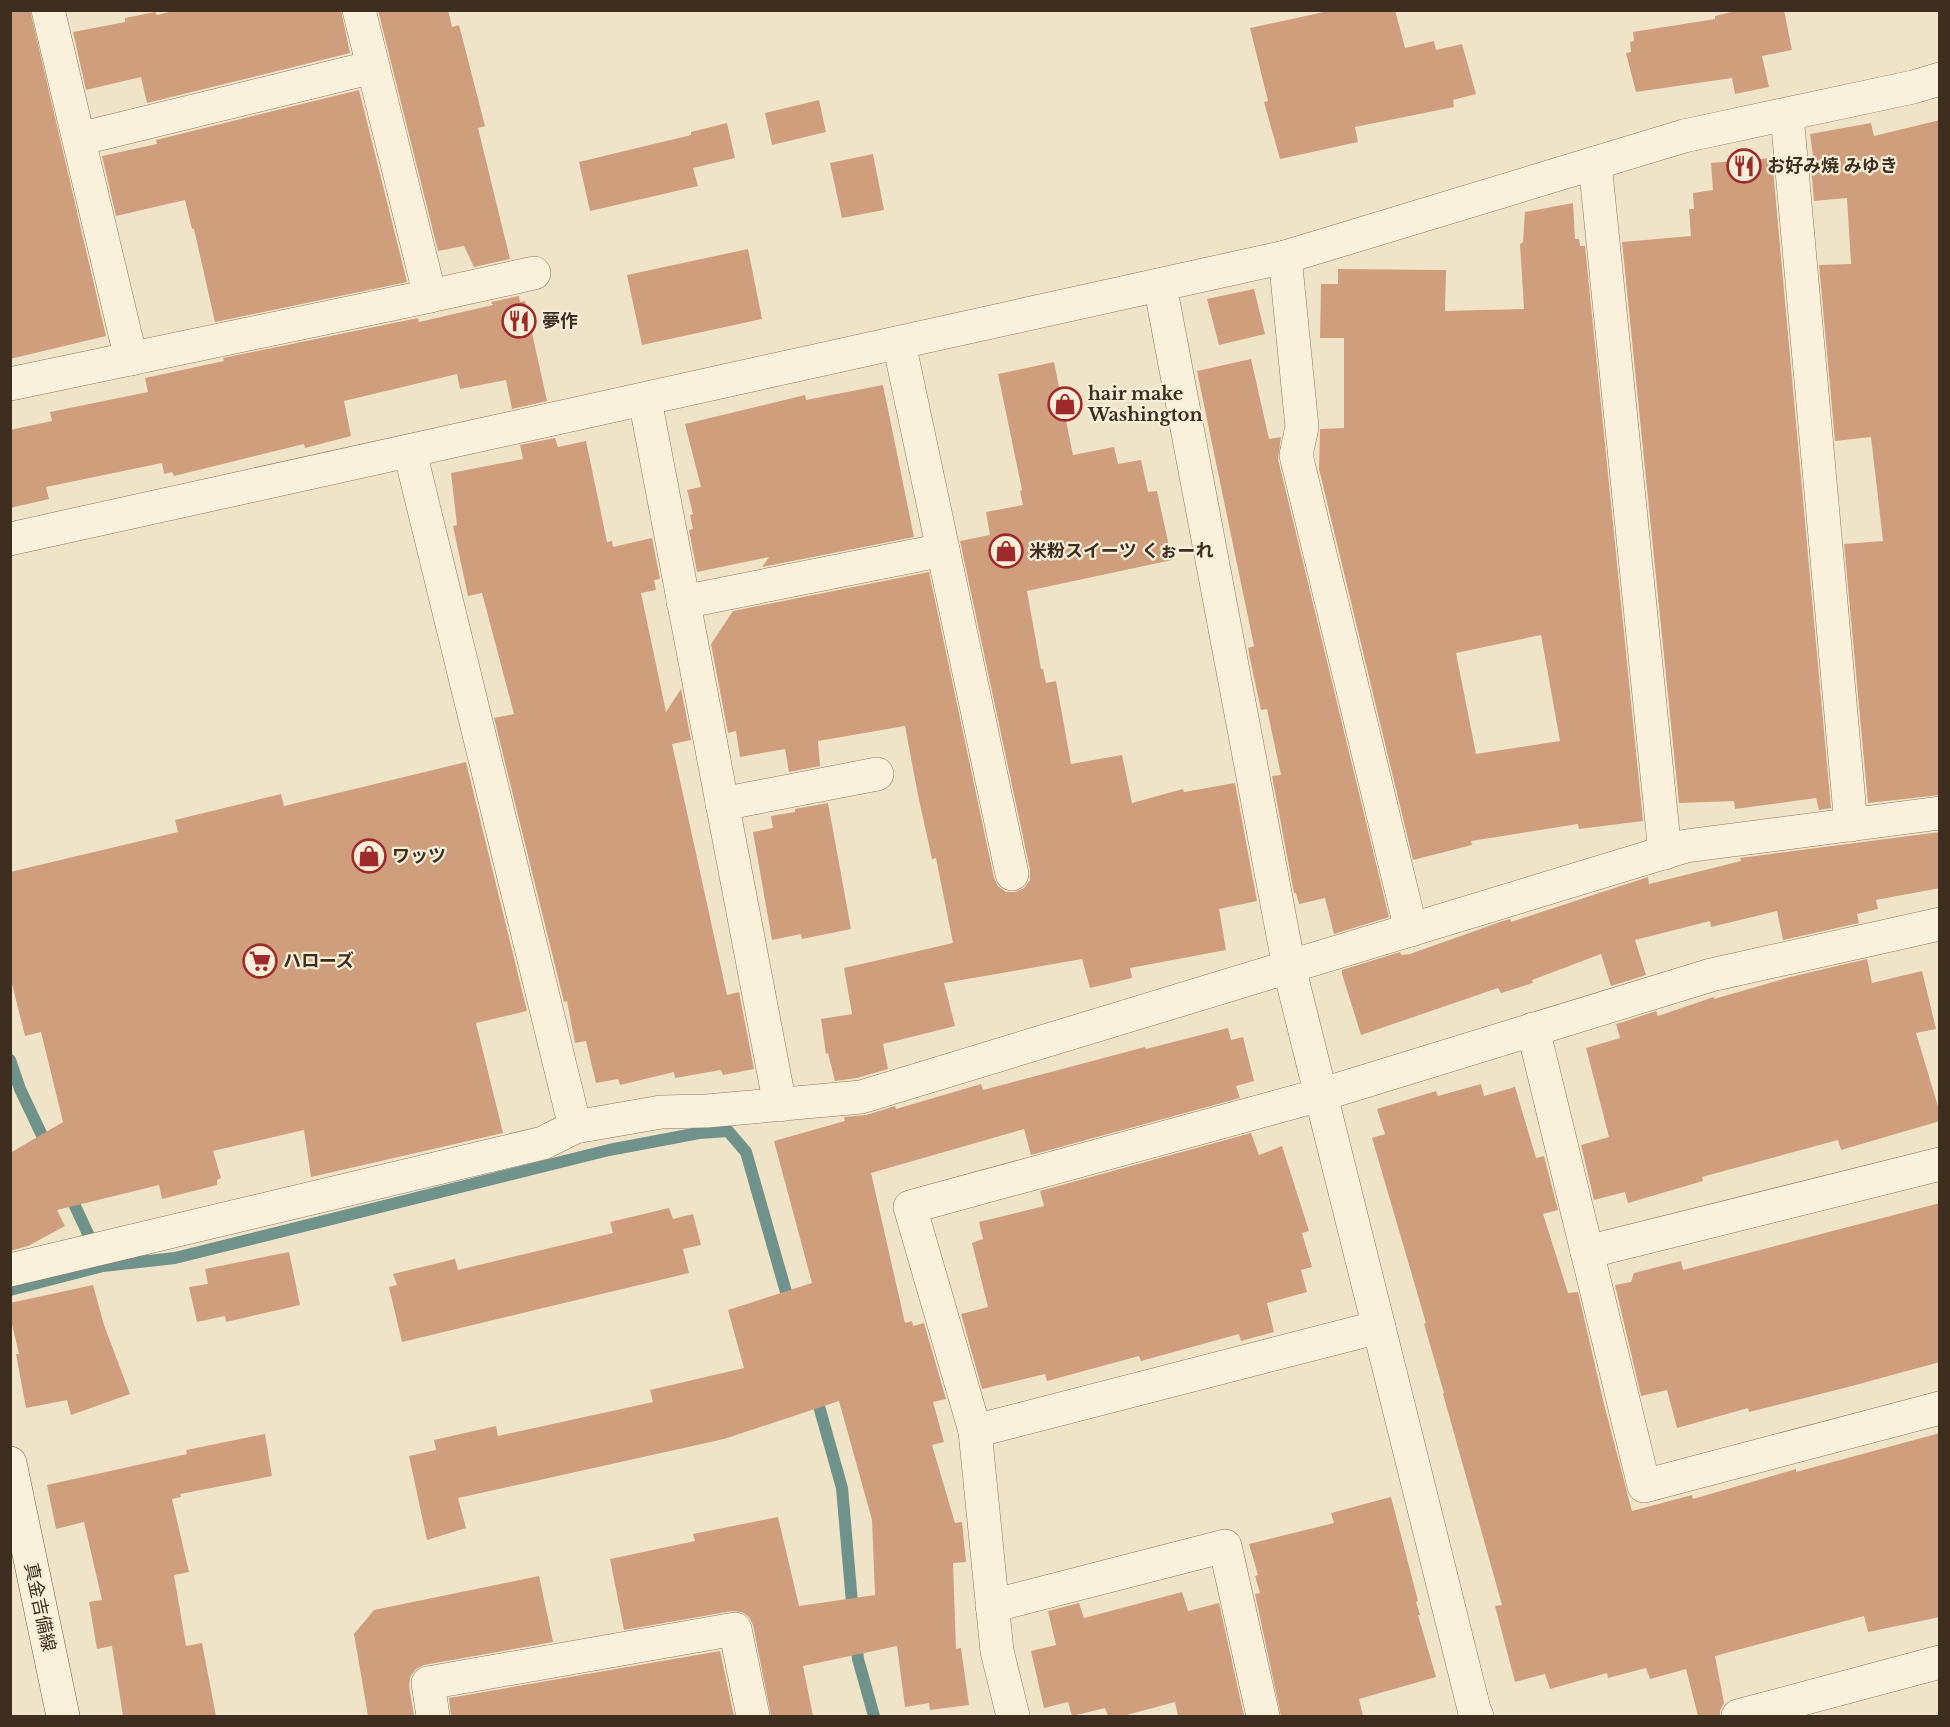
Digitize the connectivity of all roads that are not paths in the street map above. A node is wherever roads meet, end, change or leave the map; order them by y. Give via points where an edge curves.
1 (48, 10) edge
2 (359, 10) edge
3 (373, 67) junction
4 (1940, 79) edge
5 (1787, 114) junction
6 (79, 139) junction
7 (1595, 163) junction
8 (1285, 257) junction
9 (534, 273) dead end
10 (1160, 285) junction
11 (430, 296) junction
12 (899, 343) junction
13 (132, 359) junction
14 (10, 384) edge
15 (645, 400) junction
16 (410, 452) junction
17 (10, 539) edge
18 (943, 550) junction
19 (683, 602) junction
20 (877, 774) dead end
21 (722, 804) junction
22 (1940, 813) edge
23 (1851, 825) junction
24 (1665, 853) junction
25 (1012, 874) dead end
26 (1940, 924) edge
27 (1411, 930) junction
28 (1288, 967) junction
29 (1533, 1029) junction
30 (1320, 1095) junction
31 (780, 1105) junction
32 (575, 1127) junction
33 (1940, 1164) edge
34 (1587, 1252) junction
35 (10, 1270) edge
36 (1378, 1327) junction
37 (1940, 1408) edge
38 (975, 1431) junction
39 (10, 1463) edge
40 (992, 1606) junction
41 (1940, 1662) edge
42 (1474, 1715) edge
43 (63, 1716) edge
44 (434, 1716) edge
45 (753, 1716) edge
46 (1013, 1716) edge
47 (1263, 1716) edge
48 (1738, 1716) edge

1 - 6 street
2 - 3 street
3 - 6 street
3 - 11 street
4 - 5 street
5 - 7 street via 1684,136
5 - 23 street
6 - 13 street
7 - 8 street
7 - 24 street
8 - 10 street
8 - 27 street via 1302,427 1296,455
9 - 11 street
10 - 12 street
10 - 28 street
11 - 13 street
12 - 15 street
12 - 18 street
13 - 14 street
15 - 16 street
15 - 19 street
16 - 17 street
16 - 32 street
18 - 19 street
18 - 25 street
19 - 21 street
20 - 21 street
21 - 31 street
22 - 23 street
23 - 24 street via 1686,846
24 - 27 street
26 - 29 street via 1711,975
27 - 28 street
28 - 30 street
28 - 31 street via 861,1097
29 - 30 street
29 - 34 street
30 - 36 street
30 - 38 street via 910,1207
31 - 32 street via 661,1112
32 - 35 street via 543,1143
33 - 34 street
34 - 37 street via 1644,1486
36 - 38 street
36 - 42 street
38 - 40 street
39 - 43 street, 真金吉備線
40 - 46 street via 997,1651
40 - 47 street via 1225,1546
41 - 48 street
44 - 45 street via 428,1683 735,1629

